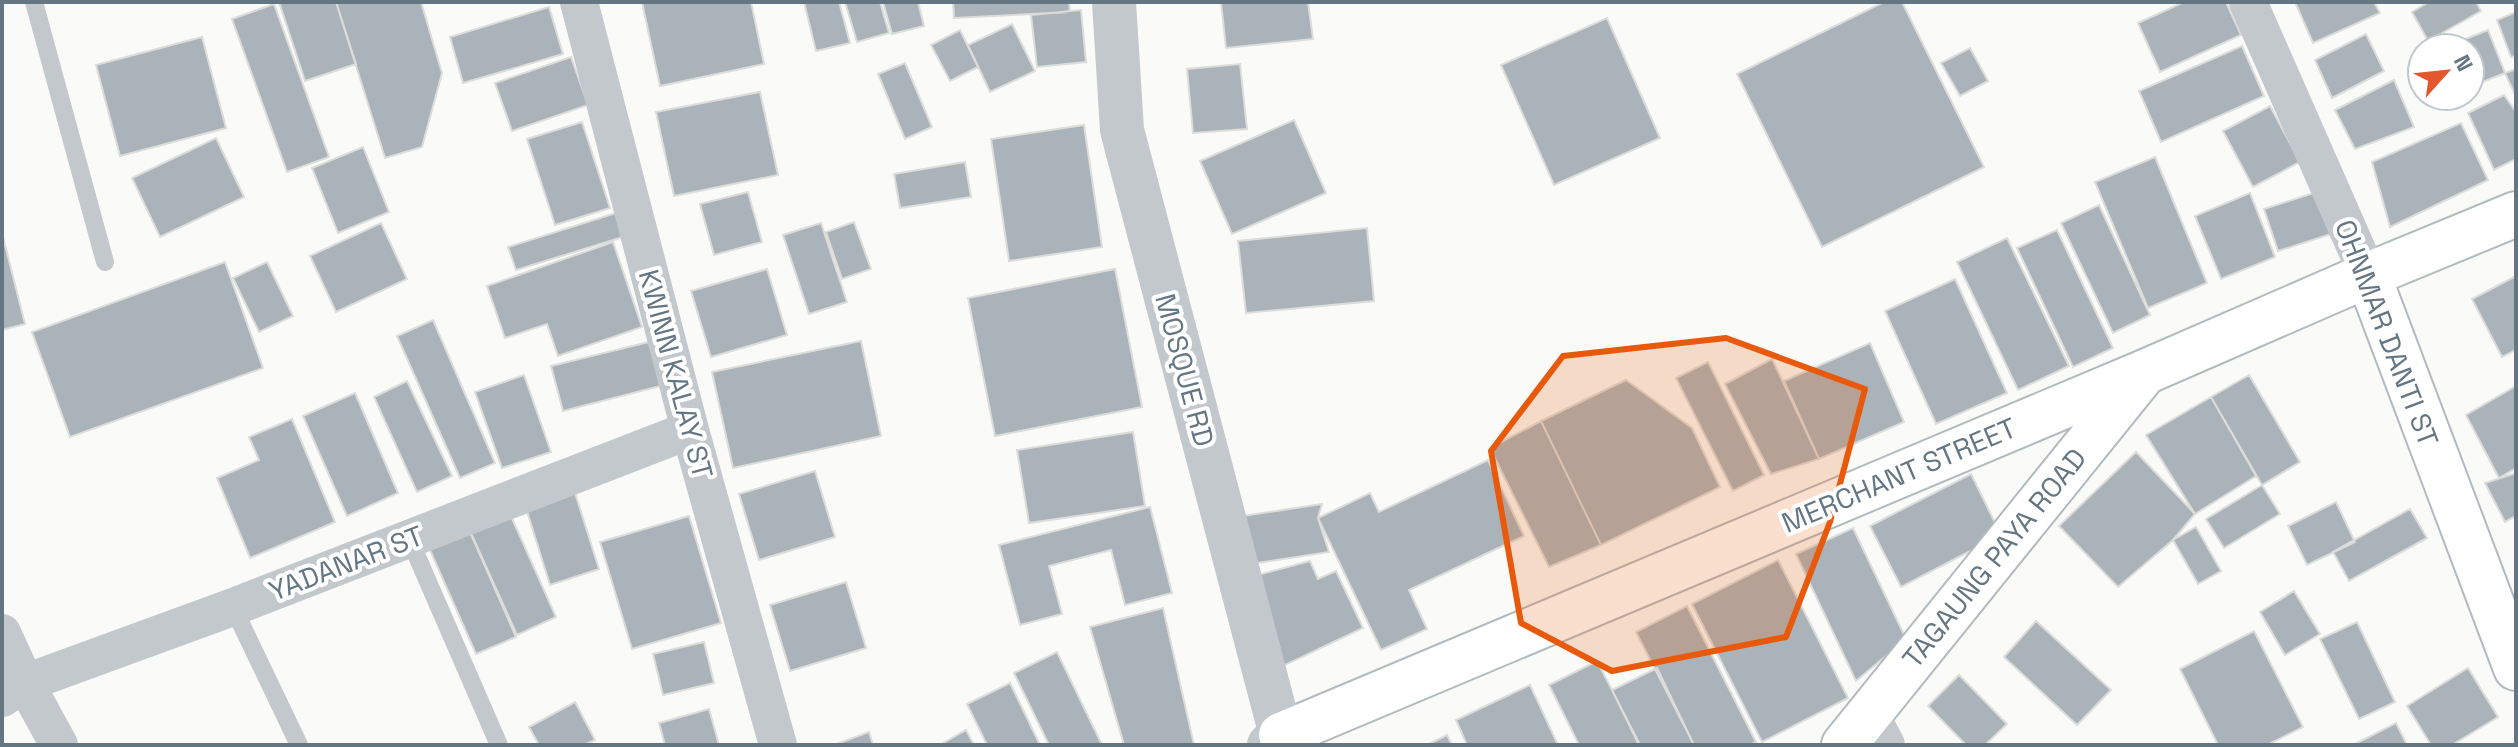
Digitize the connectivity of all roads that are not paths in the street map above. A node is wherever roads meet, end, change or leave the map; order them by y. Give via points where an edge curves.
1 (34, 2) edge
2 (579, 2) edge
3 (1114, 2) edge
4 (2248, 2) edge
5 (2516, 214) edge
6 (105, 262) dead end
7 (2368, 275) junction
8 (2145, 372) junction
9 (690, 430) junction
10 (409, 538) junction
11 (233, 607) junction
12 (2, 633) edge
13 (2516, 668) edge
14 (13, 691) edge
15 (1866, 734) edge
16 (1278, 742) edge
17 (59, 745) edge
18 (299, 745) edge
19 (499, 745) edge
20 (778, 745) edge

1 - 6 lane
2 - 9 street, KWINN KALAY ST
3 - 16 street, MOSQUE RD via 1122,130
4 - 7 street, OHNMAR DANTI ST
5 - 7 main road, MERCHANT STREET
7 - 8 main road, MERCHANT STREET
7 - 13 main road, OHNMAR DANTI ST
8 - 15 main road, TAGAUNG PAYA ROAD
8 - 16 main road, MERCHANT STREET
9 - 10 street, YADANAR ST
9 - 20 street, KWINN KALAY ST
10 - 11 street, YADANAR ST
10 - 19 lane
11 - 14 street, YADANAR ST
11 - 18 lane
12 - 14 street
14 - 17 street

